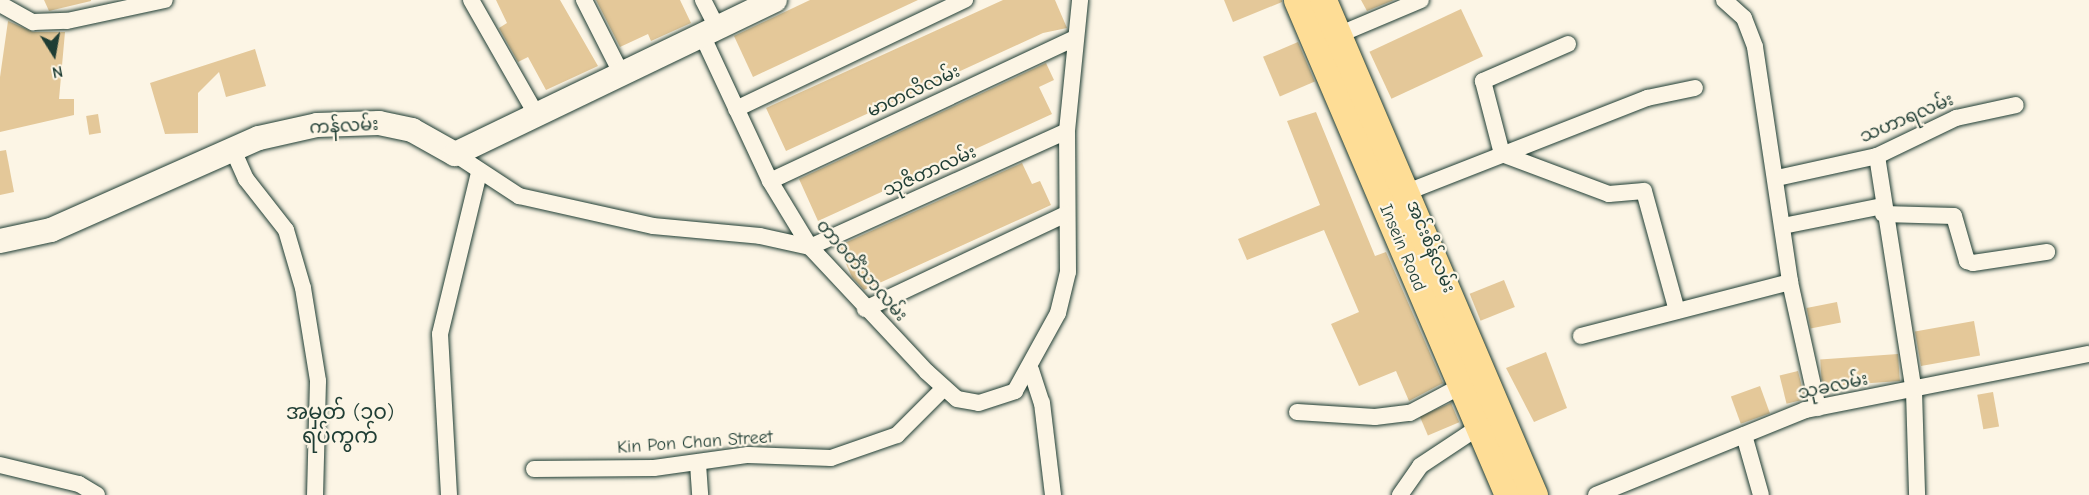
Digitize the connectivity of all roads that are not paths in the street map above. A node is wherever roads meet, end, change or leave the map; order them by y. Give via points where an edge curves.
1 (165, 0) edge
2 (471, 0) edge
3 (584, 0) edge
4 (702, 0) edge
5 (775, 0) edge
6 (966, 0) edge
7 (1080, 0) edge
8 (1297, 0) edge
9 (1323, 0) edge
10 (1421, 0) edge
11 (1724, 0) edge
12 (0, 4) edge
13 (710, 31) junction
14 (1338, 36) junction
15 (1075, 38) junction
16 (1568, 44) dead end
17 (621, 73) junction
18 (1695, 88) dead end
19 (2016, 105) dead end
20 (736, 109) junction
21 (536, 114) junction
22 (1067, 131) junction
23 (233, 150) junction
24 (455, 154) junction
25 (1502, 154) junction
26 (1877, 156) junction
27 (479, 173) junction
28 (1778, 178) junction
29 (770, 181) junction
30 (1395, 197) junction
31 (1882, 210) junction
32 (1066, 214) junction
33 (1783, 226) junction
34 (0, 241) edge
35 (810, 247) junction
36 (2047, 252) dead end
37 (1790, 282) junction
38 (865, 309) junction
39 (1677, 311) junction
40 (1581, 336) dead end
41 (2089, 354) edge
42 (1031, 370) junction
43 (1461, 386) junction
44 (944, 388) junction
45 (1914, 391) junction
46 (1818, 408) junction
47 (1297, 412) dead end
48 (1490, 421) junction
49 (1744, 435) junction
50 (699, 464) junction
51 (0, 465) edge
52 (534, 469) dead end
53 (97, 495) edge
54 (315, 495) edge
55 (449, 495) edge
56 (700, 495) edge
57 (1053, 495) edge
58 (1400, 495) edge
59 (1508, 495) edge
60 (1534, 495) edge
61 (1596, 495) edge
62 (1761, 495) edge
63 (1917, 495) edge

1 - 12 street via 67,21 33,22
2 - 21 street
3 - 17 street
4 - 13 street, တာဝတိံသာလမ်း
5 - 13 main road
6 - 20 street
7 - 15 street
8 - 30 main road, Insein Road
9 - 14 main road, အင်းစိန်လမ်း
10 - 14 street
11 - 28 street via 1744,18 1755,47
13 - 17 main road
13 - 20 street, တာဝတိံသာလမ်း
14 - 30 main road, အင်းစိန်လမ်း
15 - 22 street
15 - 29 street, မာတလိလမ်း
16 - 25 street via 1483,81
17 - 21 main road
18 - 25 street via 1647,98
19 - 26 street, သဟာရလမ်း via 1956,118
20 - 29 street, တာဝတိံသာလမ်း
21 - 24 main road
22 - 32 street
22 - 35 street, သုဇိတာလမ်း
23 - 24 main road, ကန်လမ်း via 317,125 379,123 412,130
23 - 34 main road, ကန်လမ်း via 51,230
23 - 54 street via 246,179 286,230 303,288 318,381
24 - 27 street
25 - 30 street
25 - 39 street via 1609,194 1644,192
26 - 28 street, သဟာရလမ်း
26 - 31 street
27 - 35 street via 519,196 610,217
27 - 55 street via 440,334
28 - 33 street
29 - 35 street, တာဝတိံသာလမ်း
30 - 43 main road, Insein Road
30 - 48 main road, အင်းစိန်လမ်း
31 - 33 street
31 - 36 street via 1954,216 1967,261
31 - 45 street
32 - 38 street
32 - 42 street via 1068,272 1058,313
33 - 37 street
35 - 38 street, တာဝတိံသာလမ်း
37 - 39 street
37 - 46 street
38 - 44 street, တာဝတိံသာလမ်း
39 - 40 street
41 - 45 street, သုခလမ်း
42 - 44 street, တာဝတိံသာလမ်း via 1015,391 979,403 957,399
42 - 57 street via 1042,403
43 - 47 street via 1410,412 1375,417
43 - 48 main road, Insein Road
44 - 50 street, Kin Pon Chan Street via 897,435 831,458 748,455
45 - 46 street, သုခလမ်း
45 - 63 street
46 - 49 street, သုခလမ်း
48 - 58 street via 1420,466
48 - 59 main road, Insein Road
48 - 60 main road, အင်းစိန်လမ်း
49 - 61 street, သုခလမ်း
49 - 62 street
50 - 52 street, Kin Pon Chan Street
50 - 56 street
51 - 53 street via 79,484

